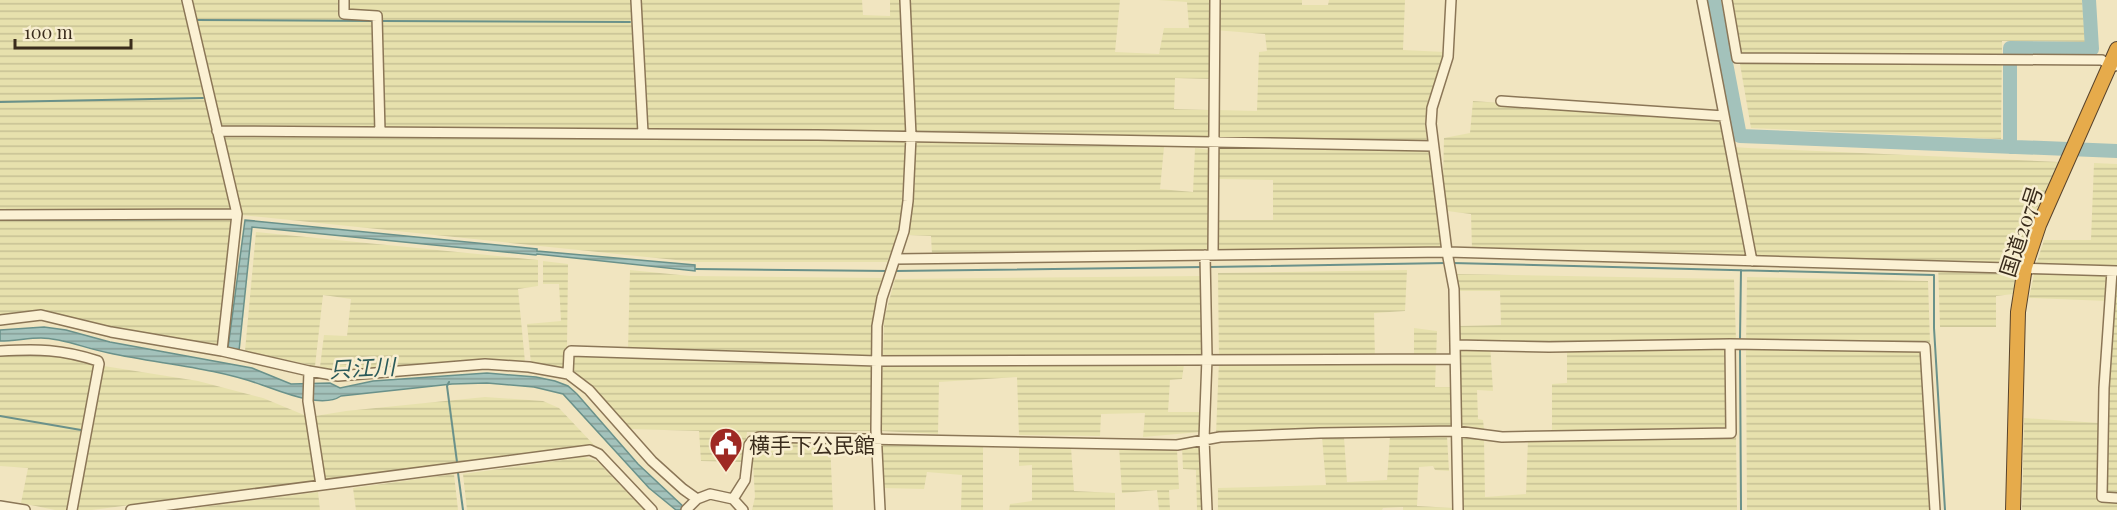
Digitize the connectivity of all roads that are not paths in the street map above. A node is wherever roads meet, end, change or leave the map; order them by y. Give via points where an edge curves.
1 (186, 0) edge
2 (344, 0) edge
3 (636, 0) edge
4 (905, 0) edge
5 (1215, 0) edge
6 (1451, 0) edge
7 (1702, 0) edge
8 (1727, 0) edge
9 (2117, 50) edge
10 (2113, 66) edge
11 (1501, 100) dead end
12 (1724, 116) junction
13 (217, 131) junction
14 (380, 132) junction
15 (643, 133) junction
16 (911, 136) junction
17 (1214, 143) junction
18 (1433, 146) junction
19 (0, 215) edge
20 (237, 218) junction
21 (1208, 257) junction
22 (1448, 259) junction
23 (1752, 261) junction
24 (894, 262) junction
25 (2025, 267) junction
26 (2114, 271) edge
27 (0, 320) edge
28 (1730, 344) junction
29 (1455, 345) junction
30 (0, 351) edge
31 (229, 353) junction
32 (1206, 358) junction
33 (1455, 359) junction
34 (877, 360) junction
35 (568, 374) junction
36 (308, 375) junction
37 (1456, 431) junction
38 (877, 439) junction
39 (1204, 439) junction
40 (321, 485) junction
41 (2117, 498) edge
42 (697, 499) junction
43 (733, 499) junction
44 (0, 506) edge
45 (687, 509) edge
46 (25, 510) edge
47 (72, 510) edge
48 (131, 510) edge
49 (652, 510) edge
50 (743, 510) edge
51 (880, 510) edge
52 (1207, 510) edge
53 (1458, 510) edge
54 (1935, 510) edge
55 (2013, 510) edge

1 - 13 street
2 - 14 street via 344,14 377,16
3 - 15 street
4 - 16 street
5 - 17 street
6 - 18 street via 1448,57 1432,108
7 - 12 street
8 - 10 street via 1737,58 2102,60
9 - 10 highway, 国道207号
10 - 25 highway, 国道207号 via 2039,225
11 - 12 street
12 - 23 street
13 - 14 street
13 - 20 street
14 - 15 street
15 - 16 street
16 - 17 street
16 - 24 street via 904,231
17 - 18 street
17 - 21 street
18 - 22 street
19 - 20 street
20 - 31 street
21 - 22 street
21 - 24 street
21 - 32 street
22 - 23 street
22 - 29 street via 1454,289
23 - 25 street
24 - 34 street via 877,326
25 - 26 street
25 - 55 highway, 国道207号 via 2018,312
26 - 41 street via 2104,388 2102,497
27 - 31 street via 41,315
28 - 29 street
28 - 37 street via 1731,433 1502,437
28 - 54 street via 1925,347
29 - 33 street
30 - 47 street via 43,349 98,361
31 - 36 street
32 - 33 street
32 - 34 street
32 - 39 street
33 - 37 street
34 - 35 street via 571,351
34 - 38 street
35 - 36 street via 486,364
35 - 42 street via 589,390 652,461
36 - 40 street via 308,401
37 - 39 street
37 - 53 street
38 - 39 street via 1177,445
38 - 43 street via 755,438 749,444 745,480
38 - 51 street
39 - 52 street
40 - 48 street
40 - 49 street via 590,450 599,454
42 - 43 street via 710,494
42 - 45 street
43 - 50 street
44 - 46 street

